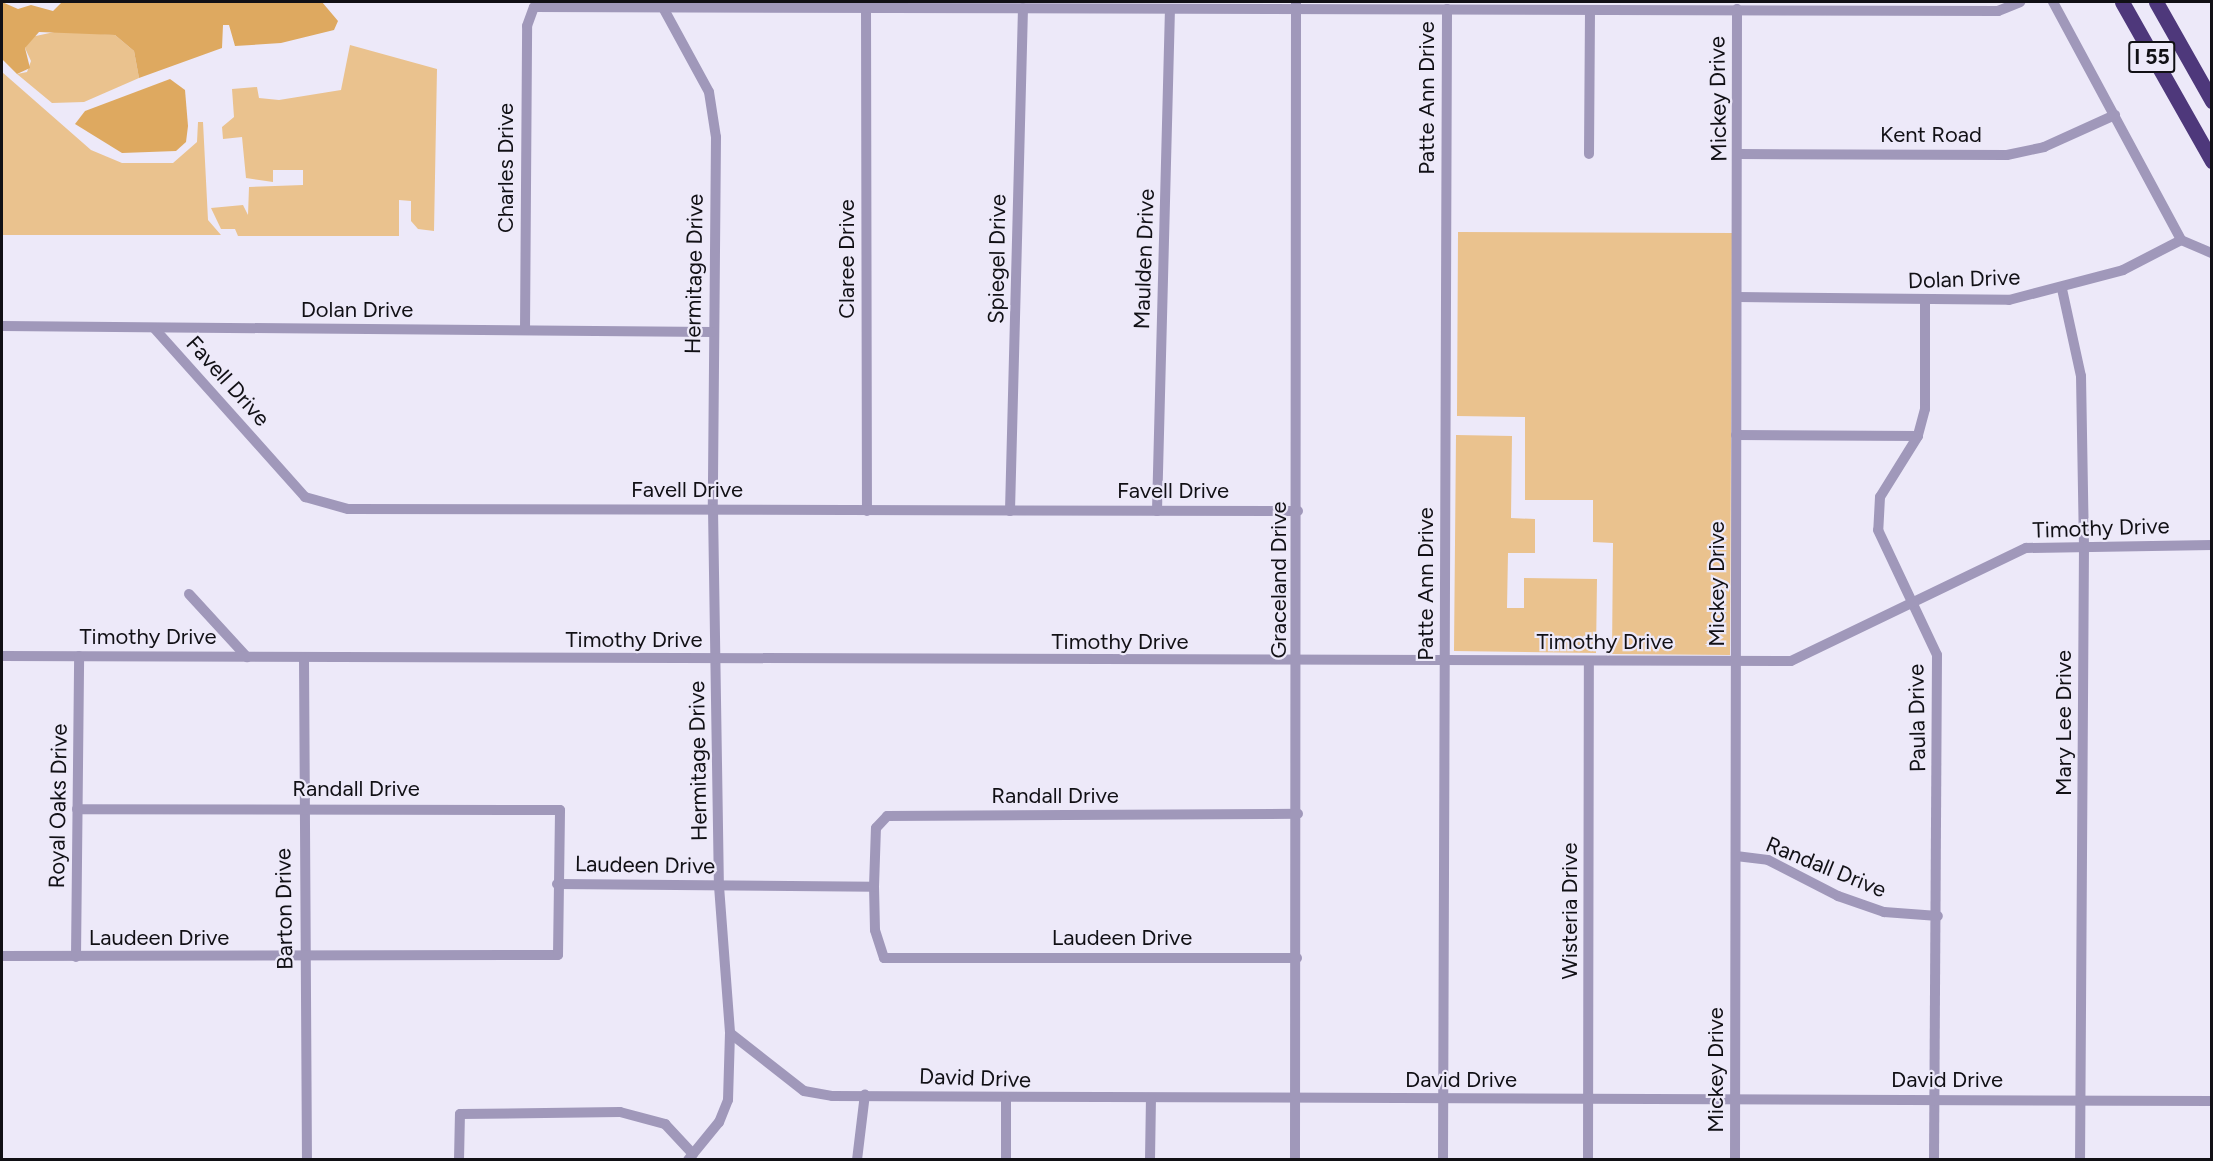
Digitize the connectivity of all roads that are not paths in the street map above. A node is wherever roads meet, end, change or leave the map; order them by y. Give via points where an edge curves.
1 (2020, 2) edge
2 (2054, 2) edge
3 (2122, 2) edge
4 (2156, 2) edge
5 (661, 4) edge
6 (1298, 5) edge
7 (866, 8) junction
8 (1023, 8) junction
9 (1170, 9) junction
10 (1447, 9) junction
11 (1737, 9) junction
12 (1590, 10) junction
13 (2211, 100) edge
14 (2115, 115) junction
15 (1589, 154) dead end
16 (1739, 154) junction
17 (2211, 161) edge
18 (2181, 240) junction
19 (2211, 253) edge
20 (2062, 289) junction
21 (1738, 297) junction
22 (1925, 301) junction
23 (2, 326) edge
24 (154, 328) junction
25 (525, 330) junction
26 (712, 332) junction
27 (1736, 435) junction
28 (1918, 436) junction
29 (713, 509) junction
30 (867, 511) junction
31 (1010, 511) junction
32 (1157, 511) junction
33 (1298, 511) junction
34 (2084, 545) junction
35 (2211, 545) edge
36 (189, 594) dead end
37 (1914, 602) junction
38 (2, 656) edge
39 (79, 656) junction
40 (247, 657) junction
41 (304, 658) junction
42 (716, 660) junction
43 (1737, 661) junction
44 (1299, 662) junction
45 (1445, 662) junction
46 (1589, 662) junction
47 (303, 807) junction
48 (77, 809) junction
49 (1298, 814) junction
50 (1736, 856) junction
51 (557, 884) junction
52 (719, 886) junction
53 (874, 887) junction
54 (1938, 916) junction
55 (2, 956) edge
56 (76, 957) junction
57 (304, 957) junction
58 (1297, 958) junction
59 (730, 1034) junction
60 (865, 1094) junction
61 (1006, 1099) junction
62 (1151, 1099) junction
63 (1296, 1099) junction
64 (1443, 1099) junction
65 (1589, 1099) junction
66 (1735, 1099) junction
67 (1938, 1100) junction
68 (2080, 1101) junction
69 (2211, 1101) edge
70 (690, 1156) edge
71 (307, 1160) edge
72 (459, 1160) edge
73 (857, 1160) edge
74 (1006, 1160) edge
75 (1150, 1160) edge
76 (1295, 1160) edge
77 (1443, 1160) edge
78 (1588, 1160) edge
79 (1735, 1160) edge
80 (1934, 1160) edge
81 (2080, 1160) edge

1 - 11 street via 1998,11
2 - 14 street
3 - 17 highway, I 55
4 - 13 highway, I 55
5 - 7 street
5 - 25 street, Charles Drive via 534,7 527,26
5 - 26 street, Hermitage Drive via 692,54 713,114
6 - 9 street
6 - 10 street
6 - 33 street, Graceland Drive
7 - 8 street
7 - 30 street, Claree Drive
8 - 9 street
8 - 31 street, Spiegel Drive
9 - 32 street, Maulden Drive
10 - 12 street
10 - 45 street, Patte Ann Drive
11 - 12 street
11 - 16 street, Mickey Drive
12 - 15 street
14 - 16 street, Kent Road via 2044,147 2007,155
14 - 18 street
16 - 21 street, Mickey Drive
18 - 19 street
18 - 20 street, Dolan Drive via 2123,270
20 - 22 street, Dolan Drive via 2009,300
20 - 34 street, Mary Lee Drive via 2080,376
21 - 22 street, Dolan Drive
21 - 27 street, Mickey Drive
22 - 28 street, Paula Drive via 1925,409
23 - 24 street, Dolan Drive
24 - 25 street, Dolan Drive
24 - 29 street, Favell Drive via 305,497 348,509
25 - 26 street, Dolan Drive
26 - 29 street, Hermitage Drive
27 - 28 street
27 - 43 street, Mickey Drive
28 - 37 street, Paula Drive via 1880,497 1878,530
29 - 30 street, Favell Drive
29 - 42 street, Hermitage Drive
30 - 31 street, Favell Drive
31 - 32 street, Favell Drive
32 - 33 street, Favell Drive
33 - 44 street, Graceland Drive
34 - 35 street, Timothy Drive
34 - 37 street, Timothy Drive via 2026,548
34 - 68 street, Mary Lee Drive
36 - 40 street
37 - 43 street, Timothy Drive via 1791,661
37 - 54 street, Paula Drive via 1937,655
38 - 39 street, Timothy Drive
39 - 40 street, Timothy Drive
39 - 48 street, Royal Oaks Drive
40 - 41 street, Timothy Drive
41 - 42 street, Timothy Drive
41 - 47 street, Barton Drive
42 - 44 street, Timothy Drive
42 - 52 street, Hermitage Drive
43 - 46 street, Timothy Drive
43 - 50 street, Mickey Drive
44 - 45 street, Timothy Drive
44 - 49 street, Graceland Drive
45 - 46 street, Timothy Drive
45 - 64 street, Patte Ann Drive
46 - 65 street, Wisteria Drive
47 - 48 street, Randall Drive
47 - 51 street, Randall Drive via 560,810
47 - 57 street, Barton Drive
48 - 56 street, Royal Oaks Drive
49 - 53 street, Randall Drive via 887,816 876,828
49 - 58 street, Graceland Drive
50 - 54 street, Randall Drive via 1768,860 1838,896 1884,912
50 - 66 street, Mickey Drive
51 - 52 street, Laudeen Drive
51 - 57 street, Laudeen Drive via 558,955
52 - 53 street, Laudeen Drive
52 - 59 street, Hermitage Drive
53 - 58 street, Laudeen Drive via 875,930 884,958
54 - 67 street, Paula Drive
55 - 56 street, Laudeen Drive
56 - 57 street, Laudeen Drive
57 - 71 street, Barton Drive
58 - 63 street, Graceland Drive
59 - 60 street, David Drive via 804,1091
59 - 70 street, Hermitage Drive via 728,1100 719,1122
60 - 61 street, David Drive
60 - 73 street
61 - 62 street, David Drive
61 - 74 street
62 - 63 street, David Drive
62 - 75 street
63 - 64 street, David Drive
63 - 76 street, Graceland Drive
64 - 65 street, David Drive
64 - 77 street, Patte Ann Drive
65 - 66 street, David Drive
65 - 78 street, Wisteria Drive
66 - 67 street, David Drive
66 - 79 street, Mickey Drive
67 - 68 street, David Drive
67 - 80 street, Paula Drive
68 - 69 street, David Drive
68 - 81 street, Mary Lee Drive
70 - 72 street via 665,1124 620,1112 460,1114

